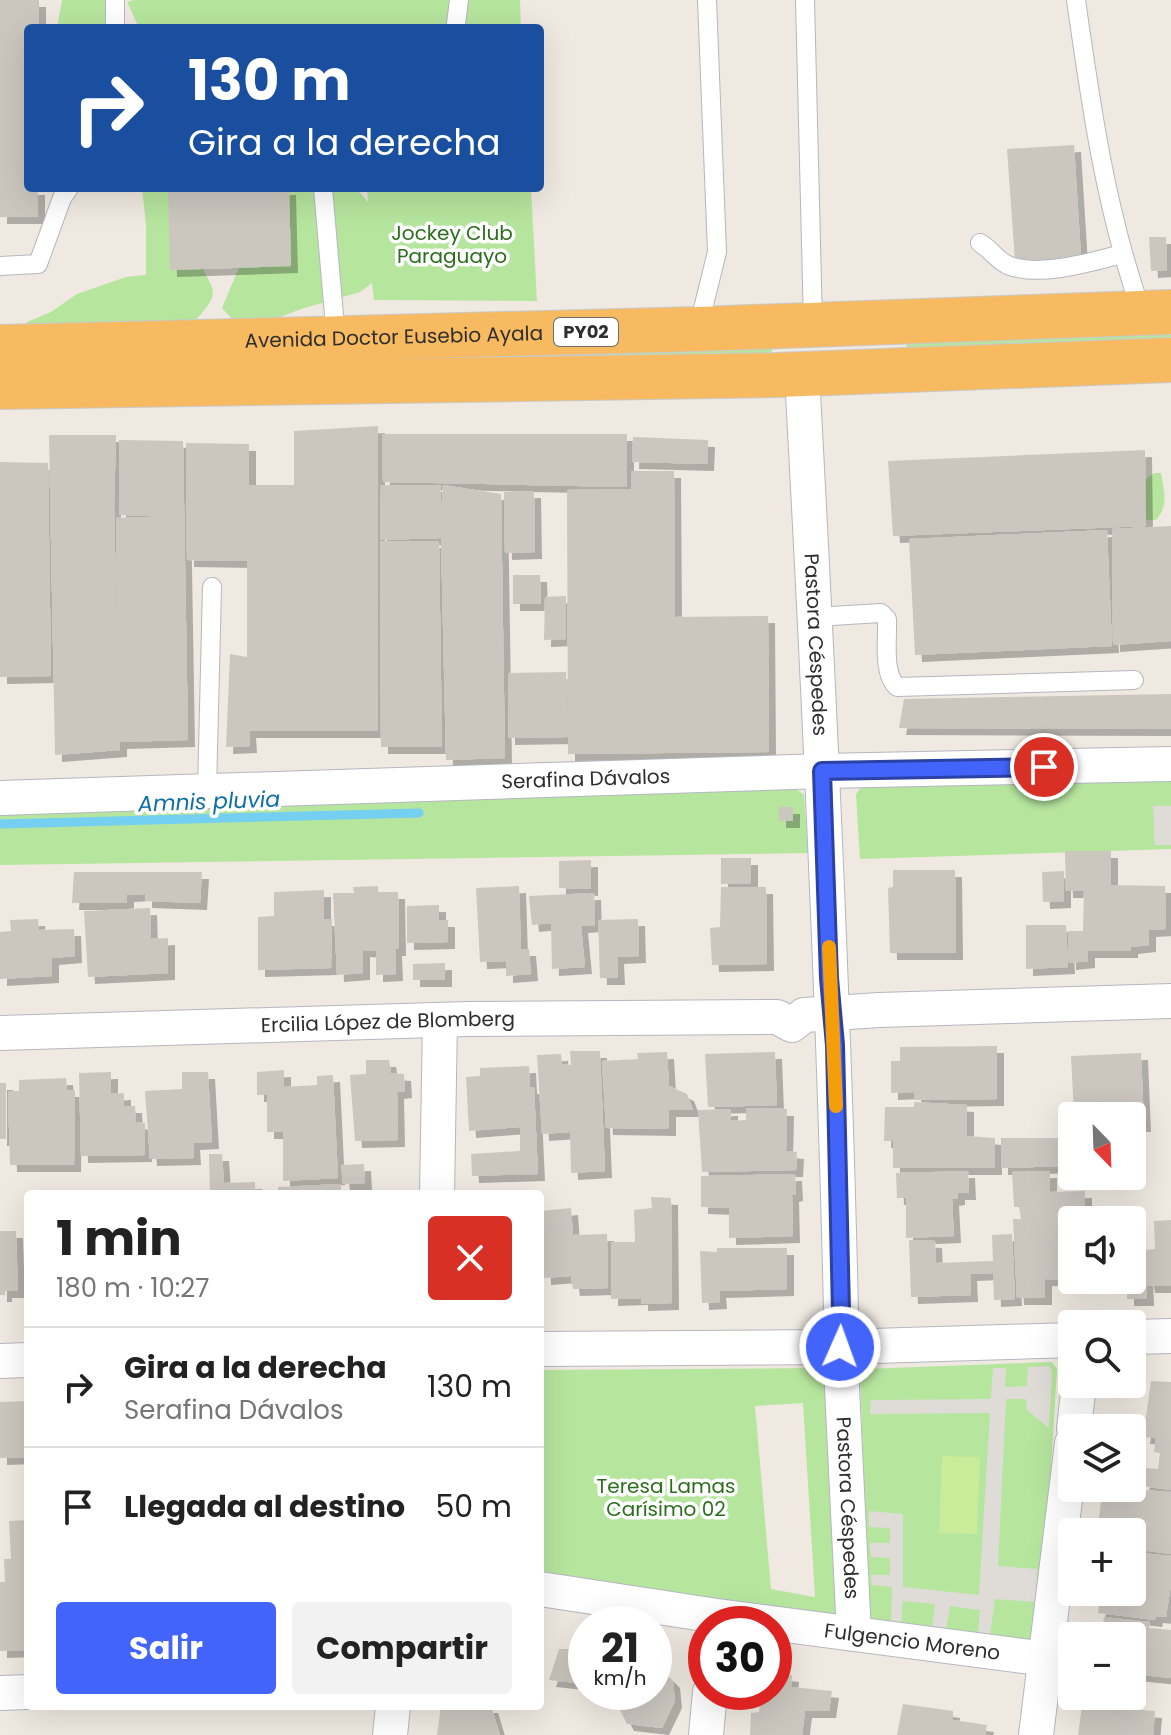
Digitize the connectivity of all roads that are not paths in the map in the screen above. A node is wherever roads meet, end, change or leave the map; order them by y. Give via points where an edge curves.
1 (115, 0) edge
2 (459, 0) edge
3 (707, 0) edge
4 (805, 0) edge
5 (1076, 0) edge
6 (115, 24) edge
7 (456, 24) dead end
8 (66, 192) edge
9 (323, 192) edge
10 (980, 243) dead end
11 (1122, 254) junction
12 (0, 266) edge
13 (1156, 313) edge
14 (922, 320) junction
15 (813, 324) junction
16 (698, 329) junction
17 (336, 338) junction
18 (0, 347) edge
19 (1171, 360) edge
20 (802, 375) junction
21 (0, 387) edge
22 (212, 587) dead end
23 (815, 617) junction
24 (1134, 680) dead end
25 (1171, 764) edge
26 (822, 771) junction
27 (207, 791) junction
28 (0, 798) edge
29 (1171, 1001) edge
30 (804, 1015) junction
31 (440, 1020) junction
32 (0, 1033) edge
33 (437, 1190) edge
34 (1171, 1336) edge
35 (1146, 1337) edge
36 (1058, 1340) edge
37 (840, 1347) junction
38 (544, 1349) edge
39 (24, 1360) edge
40 (0, 1361) edge
41 (1065, 1502) edge
42 (544, 1590) edge
43 (688, 1615) edge
44 (792, 1628) edge
45 (854, 1634) junction
46 (1045, 1657) junction
47 (24, 1692) edge
48 (0, 1693) edge
49 (393, 1710) edge
50 (708, 1710) edge
51 (390, 1735) edge
52 (706, 1735) edge
53 (1036, 1735) edge

1 - 6 lane
2 - 7 lane
3 - 16 lane via 717,252
4 - 15 lane
5 - 11 lane via 1102,173
8 - 12 lane via 38,264
9 - 17 lane
10 - 11 lane via 1010,266 1037,269
11 - 13 lane
13 - 14 highway, Avenida Doctor Eusebio Ayala / PY02
14 - 15 highway, Avenida Doctor Eusebio Ayala / PY02
14 - 20 highway via 904,333 831,336 814,349
15 - 16 highway, Avenida Doctor Eusebio Ayala / PY02
16 - 17 highway, Avenida Doctor Eusebio Ayala / PY02
17 - 18 highway, Avenida Doctor Eusebio Ayala / PY02
19 - 20 highway
20 - 21 highway
20 - 23 street, Pastora Céspedes
22 - 27 lane
23 - 24 lane via 881,613 887,619 889,672 897,687
23 - 26 street, Pastora Céspedes
25 - 26 street, Serafina Dávalos
26 - 27 street, Serafina Dávalos
26 - 30 street, Pastora Céspedes via 829,978
27 - 28 street, Serafina Dávalos
29 - 30 street, Ercilia López de Blomberg
30 - 31 street, Ercilia López de Blomberg
30 - 37 street, Pastora Céspedes via 841,1312
31 - 32 street, Ercilia López de Blomberg
31 - 33 street
34 - 35 street
36 - 37 street
37 - 38 street
37 - 45 street, Pastora Céspedes
39 - 40 street
41 - 46 street
42 - 43 street, Fulgencio Moreno
44 - 45 street, Fulgencio Moreno
45 - 46 street, Fulgencio Moreno
46 - 53 street
47 - 48 street
49 - 51 street
50 - 52 street

